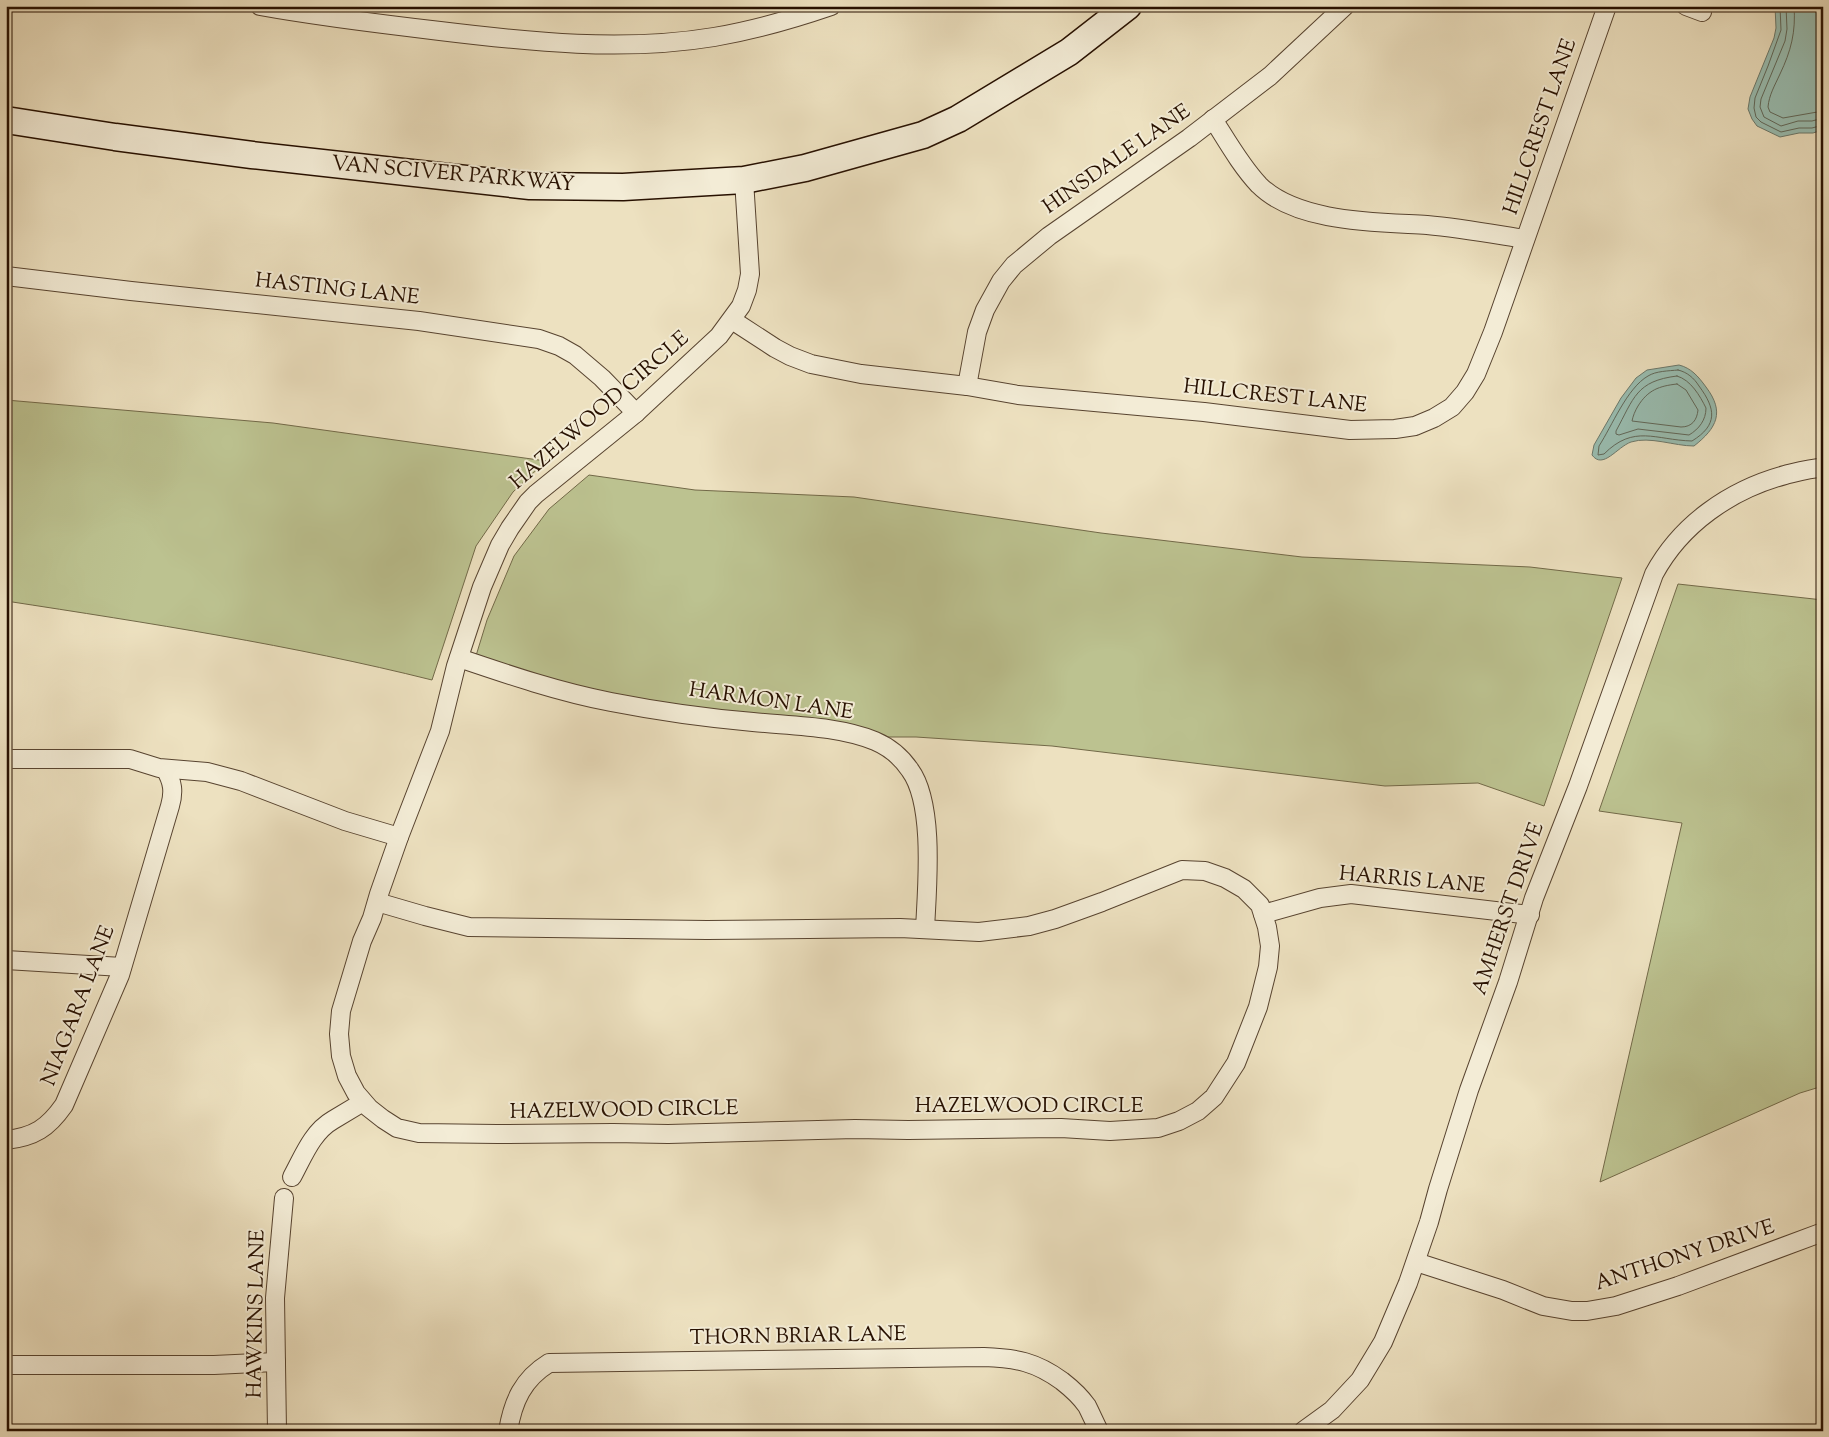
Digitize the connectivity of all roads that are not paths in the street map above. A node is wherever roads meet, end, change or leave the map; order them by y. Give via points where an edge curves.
1 (260, 6) edge
2 (831, 6) edge
3 (1128, 6) edge
4 (1345, 6) edge
5 (1607, 6) edge
6 (1213, 119) junction
7 (6, 120) edge
8 (744, 180) junction
9 (1525, 239) junction
10 (6, 276) edge
11 (732, 320) junction
12 (967, 386) junction
13 (636, 413) junction
14 (1823, 468) edge
15 (459, 658) junction
16 (6, 759) edge
17 (165, 769) junction
18 (399, 837) junction
19 (377, 902) junction
20 (1263, 914) junction
21 (1530, 915) junction
22 (925, 929) junction
23 (6, 960) edge
24 (122, 967) junction
25 (363, 1102) junction
26 (6, 1140) edge
27 (292, 1177) dead end
28 (284, 1198) dead end
29 (1823, 1232) edge
30 (1416, 1262) junction
31 (276, 1362) junction
32 (6, 1365) edge
33 (277, 1431) edge
34 (508, 1431) edge
35 (1100, 1431) edge
36 (1303, 1431) edge

1 - 2 street via 470,35 626,44 714,37 792,20
3 - 8 street, VAN SCIVER PARKWAY via 1069,52 958,119 923,135 805,168
4 - 6 street, HINSDALE LANE via 1270,76
5 - 9 street, HILLCREST LANE
6 - 9 street via 1259,185 1278,199 1297,207 1363,222 1427,225
6 - 12 street, HINSDALE LANE via 1049,236 1014,266 991,296 985,310
7 - 8 street, VAN SCIVER PARKWAY via 252,155 530,186 623,187
8 - 11 street, HAZELWOOD CIRCLE via 750,274 741,306
9 - 12 street, HILLCREST LANE via 1476,374 1452,407 1415,426 1372,430 1327,428 1204,412 1018,395
10 - 13 street, HASTING LANE via 418,321 539,339 575,355
11 - 12 street, HILLCREST LANE via 775,348 811,364 861,374
11 - 13 street, HAZELWOOD CIRCLE
13 - 15 street, HAZELWOOD CIRCLE via 536,494 520,513 491,565
14 - 21 street, AMHERST DRIVE via 1778,477 1739,491 1690,527 1664,557 1654,574
15 - 18 street, HAZELWOOD CIRCLE via 440,731
15 - 22 street, HARMON LANE via 523,680 603,700 830,730 877,742 896,754 911,771 919,790 929,867
16 - 17 street via 130,759
17 - 18 street via 207,772 241,781 346,821
17 - 24 street, NIAGARA LANE via 171,778 173,795
18 - 19 street, HAZELWOOD CIRCLE
19 - 22 street, HAZELWOOD CIRCLE via 469,927
19 - 25 street, HAZELWOOD CIRCLE via 347,990 339,1034 347,1076
20 - 21 street, HARRIS LANE via 1320,898 1351,894
20 - 22 street, HAZELWOOD CIRCLE via 1260,905 1225,878 1205,871 1182,870 1102,902 1029,926 979,932
20 - 25 street, HAZELWOOD CIRCLE via 1270,946 1268,966 1258,1007 1236,1063 1214,1097 1198,1111 1158,1128 1110,1131 1052,1128 856,1129 668,1134 419,1133 397,1128
21 - 30 street, AMHERST DRIVE via 1469,1090
23 - 24 street
24 - 26 street, NIAGARA LANE via 56,1117 35,1133
25 - 27 street via 320,1130
28 - 31 street, HAWKINS LANE via 276,1279
29 - 30 street, ANTHONY DRIVE via 1678,1286 1616,1306 1587,1311 1543,1306
30 - 36 street, AMHERST DRIVE via 1389,1330 1368,1368 1342,1401
31 - 32 street
31 - 33 street, HAWKINS LANE
34 - 35 street, THORN BRIAR LANE via 520,1391 528,1379 549,1363 984,1357 1015,1359 1048,1372 1078,1395

